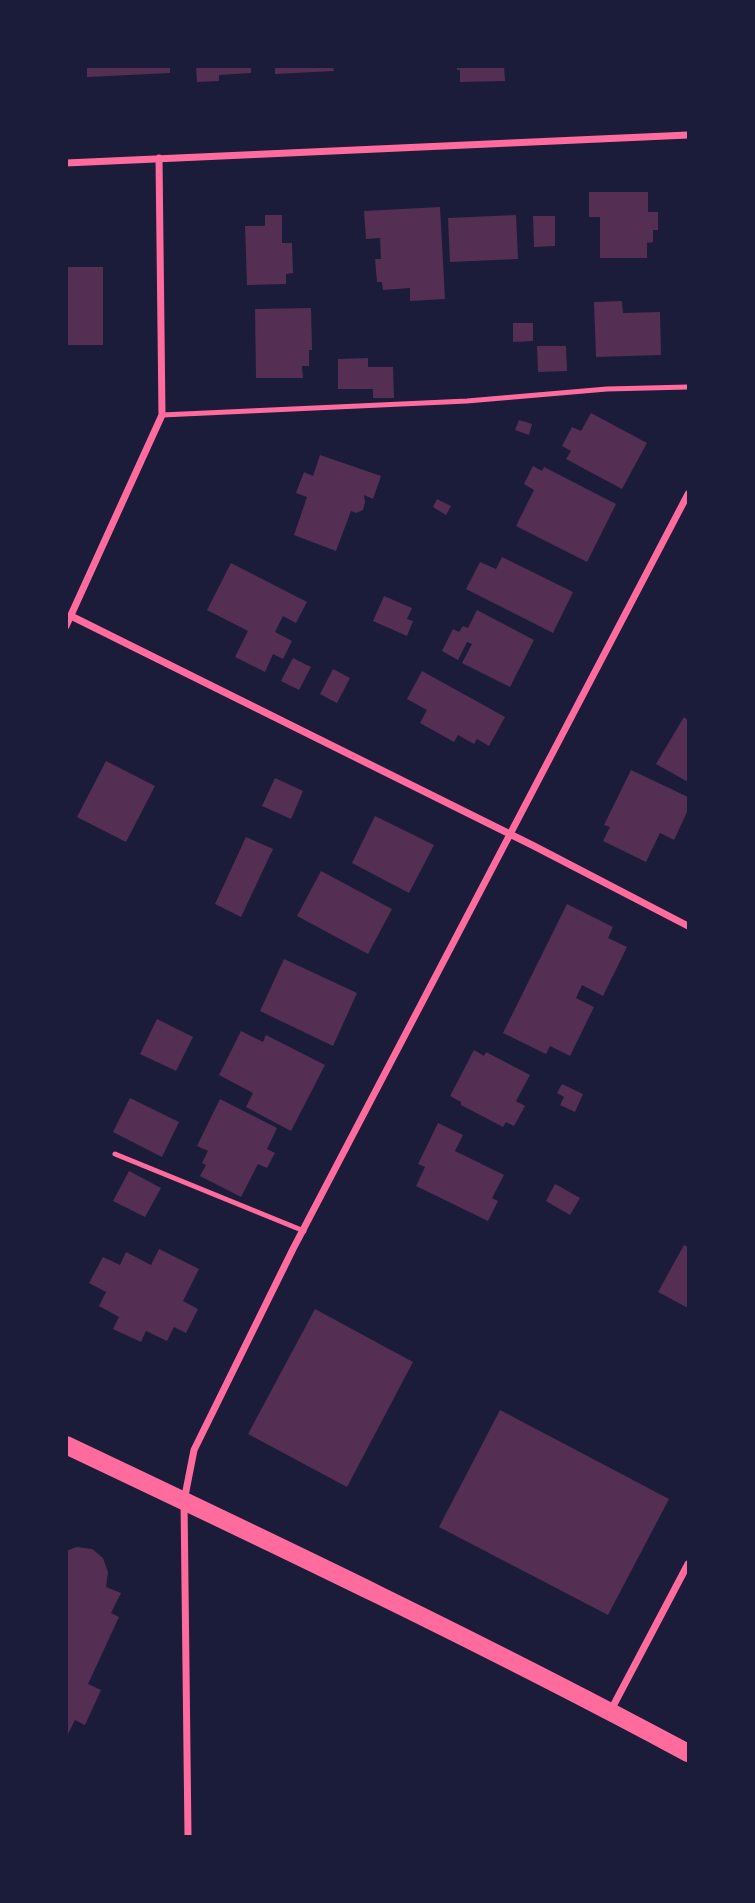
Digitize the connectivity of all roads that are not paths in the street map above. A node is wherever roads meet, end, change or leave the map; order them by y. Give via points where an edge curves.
1 (688, 135) edge
2 (159, 158) junction
3 (66, 163) edge
4 (688, 387) edge
5 (162, 415) junction
6 (688, 494) edge
7 (71, 617) junction
8 (66, 625) edge
9 (509, 834) junction
10 (688, 926) edge
11 (115, 1154) dead end
12 (304, 1231) junction
13 (66, 1445) edge
14 (184, 1501) junction
15 (688, 1563) edge
16 (611, 1711) junction
17 (688, 1752) edge
18 (188, 1836) edge

1 - 2 street
2 - 3 street
2 - 5 street
4 - 5 lane
5 - 7 street
6 - 9 street
7 - 8 street
7 - 9 street
9 - 10 street
9 - 12 street
11 - 12 lane
12 - 14 street via 194,1450
13 - 14 main road
14 - 16 main road
14 - 18 street
15 - 16 street
16 - 17 main road

